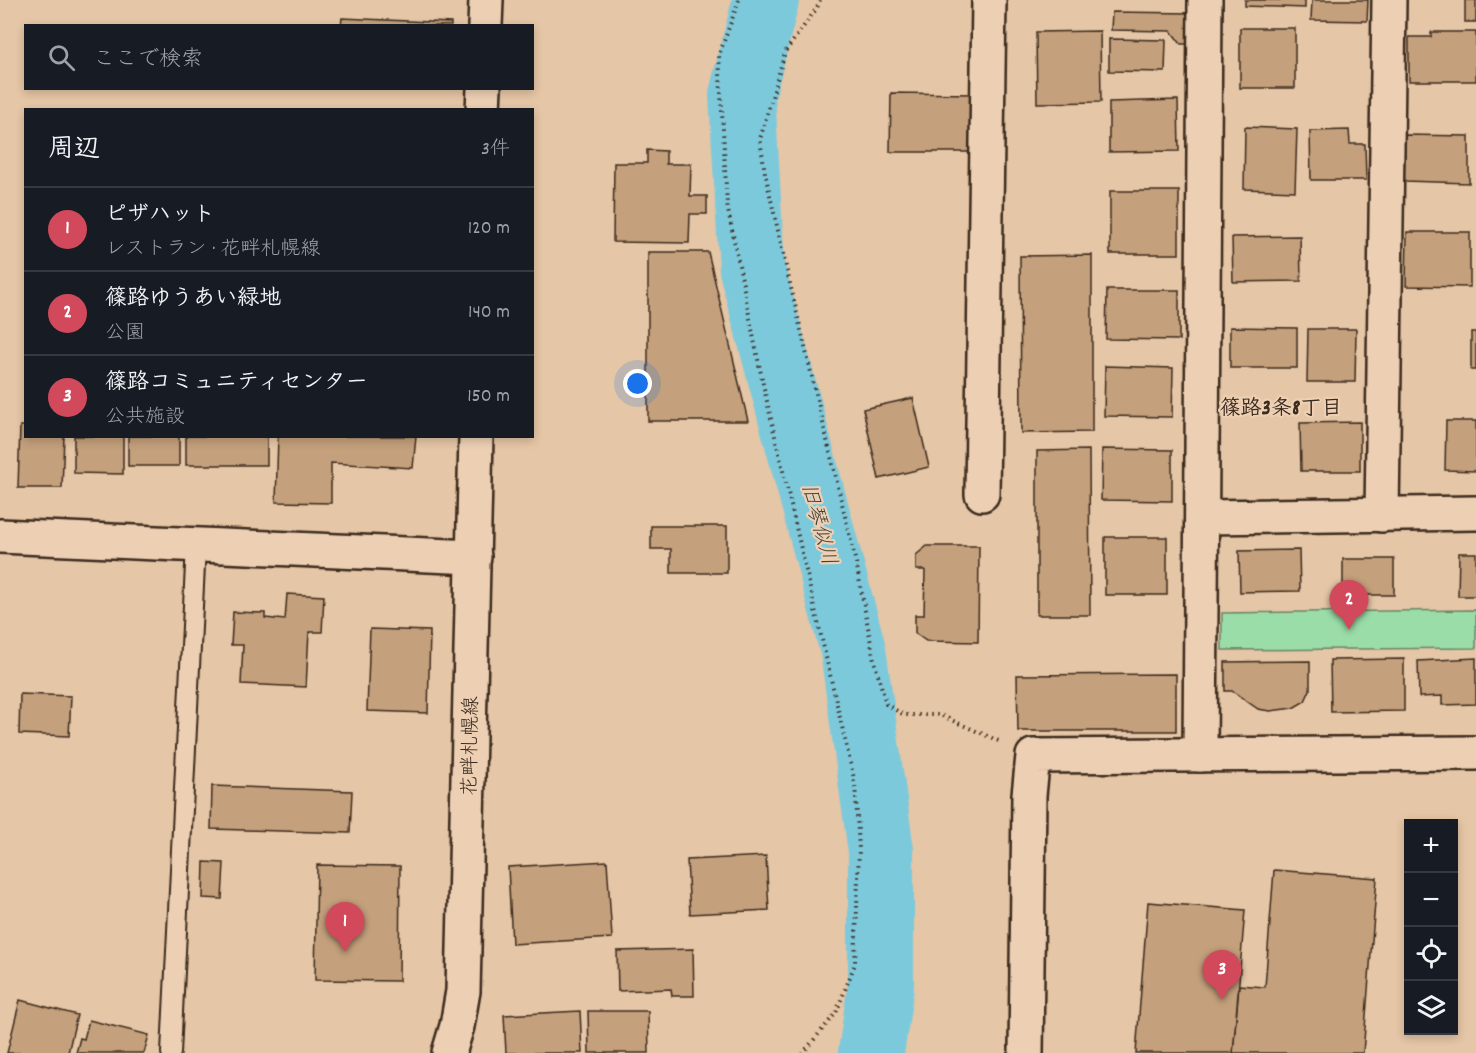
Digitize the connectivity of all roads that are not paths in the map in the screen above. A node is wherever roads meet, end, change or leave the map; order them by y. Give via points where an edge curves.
1 (486, 0) edge
2 (989, 0) edge
3 (1205, 0) edge
4 (1389, 0) edge
5 (485, 24) edge
6 (484, 90) edge
7 (483, 108) edge
8 (476, 438) edge
9 (982, 494) dead end
10 (1476, 513) edge
11 (1382, 515) junction
12 (1203, 517) junction
13 (0, 536) edge
14 (196, 545) junction
15 (474, 557) junction
16 (1476, 753) edge
17 (1200, 755) junction
18 (171, 1053) edge
19 (449, 1053) edge
20 (1026, 1053) edge

1 - 5 street
2 - 9 street
3 - 12 street
4 - 11 street
6 - 7 street
8 - 15 street, 花畔札幌線
10 - 11 street
11 - 12 street
12 - 17 street
13 - 14 street
14 - 15 street
14 - 18 lane
15 - 19 street, 花畔札幌線 via 463,991
16 - 17 street
17 - 20 street via 1033,756 1029,795

